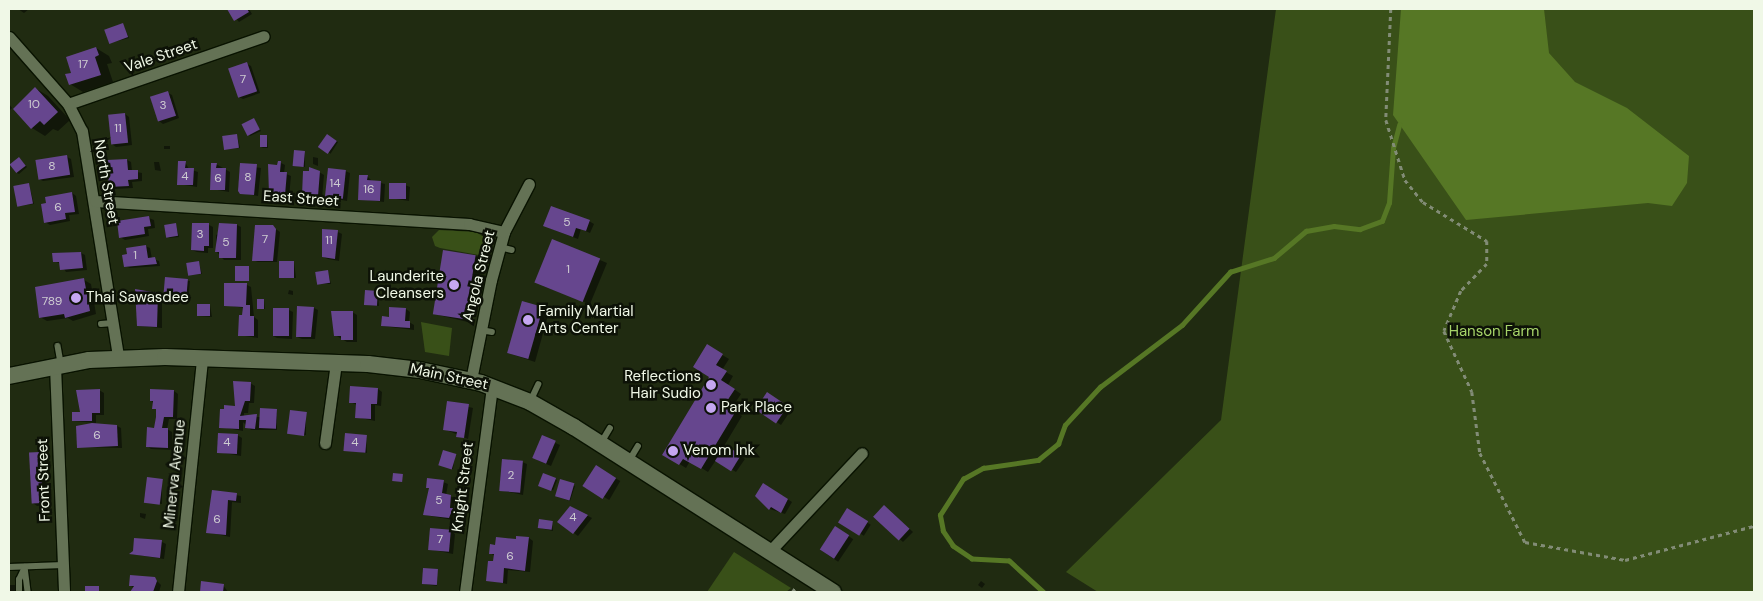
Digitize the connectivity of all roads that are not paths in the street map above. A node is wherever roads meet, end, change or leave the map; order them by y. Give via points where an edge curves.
1 (264, 36) dead end
2 (9, 37) edge
3 (68, 104) junction
4 (529, 184) dead end
5 (95, 201) junction
6 (504, 232) junction
7 (500, 247) junction
8 (512, 250) dead end
9 (58, 346) dead end
10 (118, 357) junction
11 (202, 358) junction
12 (336, 363) junction
13 (58, 366) junction
14 (9, 376) edge
15 (471, 380) junction
16 (538, 385) dead end
17 (492, 386) junction
18 (530, 402) junction
19 (610, 428) dead end
20 (325, 443) dead end
21 (601, 443) junction
22 (638, 446) dead end
23 (862, 453) dead end
24 (629, 461) junction
25 (770, 552) junction
26 (63, 565) junction
27 (9, 567) edge
28 (25, 567) junction
29 (20, 592) edge
30 (28, 592) edge
31 (64, 592) edge
32 (178, 592) edge
33 (465, 592) edge
34 (834, 592) edge

1 - 3 street, Vale Street
2 - 3 street, North Street
3 - 5 street, North Street via 82,131
4 - 6 street, Angola Street
5 - 6 street, East Street via 469,224
5 - 10 street, North Street via 107,323
6 - 7 street, Angola Street
7 - 8 lane
7 - 15 street, Angola Street
9 - 13 lane
10 - 11 main road, Main Street
10 - 13 main road, Main Street
11 - 12 main road, Main Street
11 - 32 street, Minerva Avenue
12 - 15 main road, Main Street via 420,370
12 - 20 street
13 - 14 main road, Main Street
13 - 26 street, Front Street
15 - 17 main road, Main Street
16 - 18 lane
17 - 18 main road, Main Street
17 - 33 street, Knight Street
18 - 21 main road, Main Street
19 - 21 lane
21 - 24 main road, Main Street
22 - 24 lane
23 - 25 street
24 - 25 main road, Main Street
25 - 34 main road, Main Street
26 - 28 lane
26 - 31 street, Front Street
27 - 28 lane
28 - 29 lane via 19,580
28 - 30 lane

